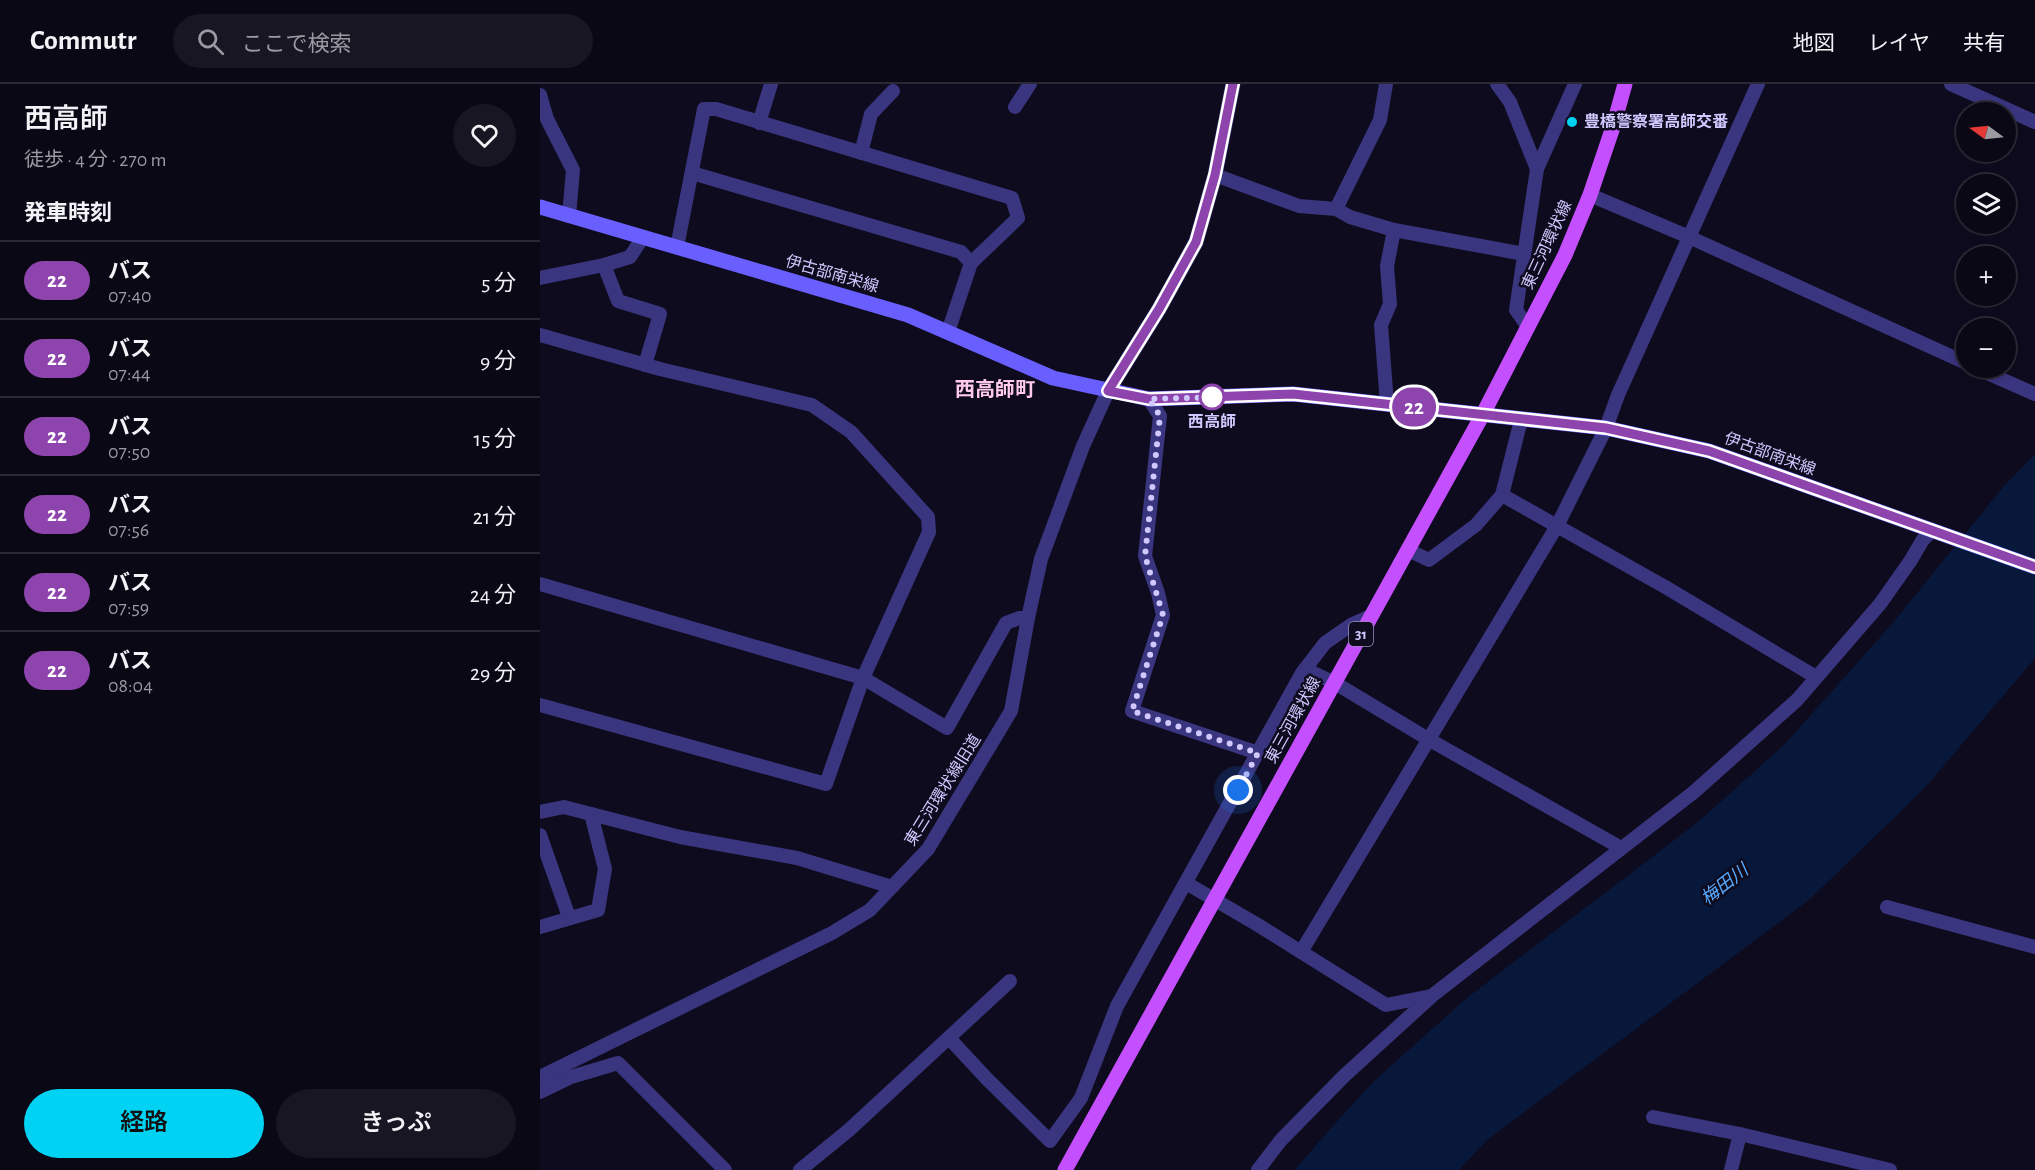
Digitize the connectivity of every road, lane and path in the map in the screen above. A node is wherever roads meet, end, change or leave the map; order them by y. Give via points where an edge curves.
1 (771, 84) edge
2 (1030, 84) edge
3 (1233, 84) edge
4 (1386, 84) edge
5 (1497, 84) edge
6 (1575, 84) edge
7 (1625, 84) edge
8 (1758, 84) edge
9 (1951, 84) edge
10 (893, 91) dead end
11 (540, 95) edge
12 (1014, 107) dead end
13 (2035, 122) edge
14 (759, 123) junction
15 (861, 153) junction
16 (1537, 169) junction
17 (692, 173) junction
18 (1215, 175) junction
19 (1590, 195) junction
20 (540, 207) edge
21 (1336, 209) junction
22 (569, 216) junction
23 (1394, 230) junction
24 (643, 237) junction
25 (1689, 237) junction
26 (677, 247) junction
27 (1524, 254) junction
28 (971, 262) junction
29 (604, 265) junction
30 (540, 278) edge
31 (1528, 327) junction
32 (948, 332) junction
33 (540, 335) edge
34 (1956, 358) edge
35 (645, 365) junction
36 (1999, 378) edge
37 (1108, 391) junction
38 (2035, 394) edge
39 (1149, 399) junction
40 (1387, 405) junction
41 (1484, 414) junction
42 (1521, 420) junction
43 (1606, 428) junction
44 (1502, 495) junction
45 (1557, 526) junction
46 (1932, 530) junction
47 (1408, 550) junction
48 (2035, 567) edge
49 (540, 584) edge
50 (1371, 616) junction
51 (1028, 618) junction
52 (1305, 669) junction
53 (1816, 677) junction
54 (862, 678) junction
55 (1335, 683) junction
56 (540, 705) edge
57 (1428, 739) junction
58 (1258, 753) junction
59 (540, 812) edge
60 (591, 814) junction
61 (540, 835) edge
62 (1618, 850) junction
63 (1186, 883) junction
64 (892, 887) junction
65 (1213, 900) junction
66 (1887, 907) dead end
67 (569, 917) junction
68 (540, 927) edge
69 (2035, 947) edge
70 (1301, 952) junction
71 (1010, 981) dead end
72 (1433, 996) junction
73 (949, 1038) junction
74 (540, 1077) edge
75 (540, 1092) edge
76 (1653, 1117) dead end
77 (1740, 1134) junction
78 (725, 1170) edge
79 (800, 1170) edge
80 (1065, 1170) edge
81 (1258, 1170) edge
82 (1731, 1170) edge
83 (1890, 1170) edge

1 - 14 street
2 - 12 street
3 - 18 street
4 - 21 street via 1380,120
5 - 16 street via 1510,102
6 - 16 street
7 - 19 main road, 東三河環状線 / 31
8 - 25 street
9 - 13 street
10 - 15 street via 871,114
11 - 22 street via 547,119 573,170
14 - 15 street
14 - 17 street via 704,109
15 - 28 street via 1012,198 1018,218
16 - 27 street
17 - 26 street
17 - 28 street via 961,252
18 - 21 street via 1299,206
18 - 37 street via 1196,242
19 - 25 street
19 - 31 main road, 東三河環状線 / 31
20 - 22 main road, 伊古部南栄線
21 - 23 street
22 - 24 main road, 伊古部南栄線
23 - 27 street
23 - 40 street via 1387,266 1390,304 1381,325
24 - 26 main road, 伊古部南栄線
24 - 29 street via 630,257
25 - 34 street
25 - 43 street
26 - 32 main road, 伊古部南栄線 via 908,315
27 - 31 street via 1516,310
28 - 32 street
29 - 30 street
29 - 35 street via 618,301 660,314
31 - 41 main road, 東三河環状線 / 31
32 - 37 main road, 伊古部南栄線 via 1053,378
33 - 35 street
35 - 54 street via 812,405 851,432 928,517 929,532
36 - 38 street
37 - 39 main road
37 - 51 street, 東三河環状線旧道 via 1041,559
39 - 40 main road via 1293,394
39 - 58 street via 1160,416 1145,556 1163,615 1132,711
40 - 41 main road
41 - 42 main road, 伊古部南栄線
41 - 47 main road, 東三河環状線 / 31
42 - 43 main road, 伊古部南栄線
42 - 44 street
43 - 45 street
43 - 46 main road, 伊古部南栄線 via 1709,451
44 - 45 street
44 - 47 street via 1476,525 1429,560
45 - 53 street
45 - 57 street
46 - 48 main road, 伊古部南栄線
46 - 53 street via 1880,604
47 - 50 main road, 東三河環状線 / 31
49 - 54 street
50 - 52 street via 1325,643
50 - 55 main road, 東三河環状線 / 31
51 - 54 street via 1006,623 947,728
51 - 64 street, 東三河環状線旧道 via 1011,711 928,849
52 - 55 street
52 - 58 street
53 - 62 street via 1797,700 1694,792
54 - 56 street via 826,784
55 - 57 street
55 - 65 main road, 東三河環状線 / 31
57 - 62 street via 1616,845
57 - 70 street
58 - 63 street
59 - 60 street via 564,807
60 - 64 street via 680,837 796,858
60 - 67 street via 605,869 598,910
61 - 67 street
62 - 72 street
63 - 65 street
63 - 73 street via 1117,1006 1081,1098 1050,1141
64 - 74 street, 東三河環状線旧道 via 870,910 832,933
65 - 70 street
65 - 80 main road, 東三河環状線 / 31
66 - 69 street
67 - 68 street
70 - 72 street via 1386,1005
71 - 73 street
72 - 81 street via 1344,1076 1281,1140
73 - 79 street
75 - 78 street via 571,1077 618,1063
76 - 77 street
77 - 82 street
77 - 83 street

